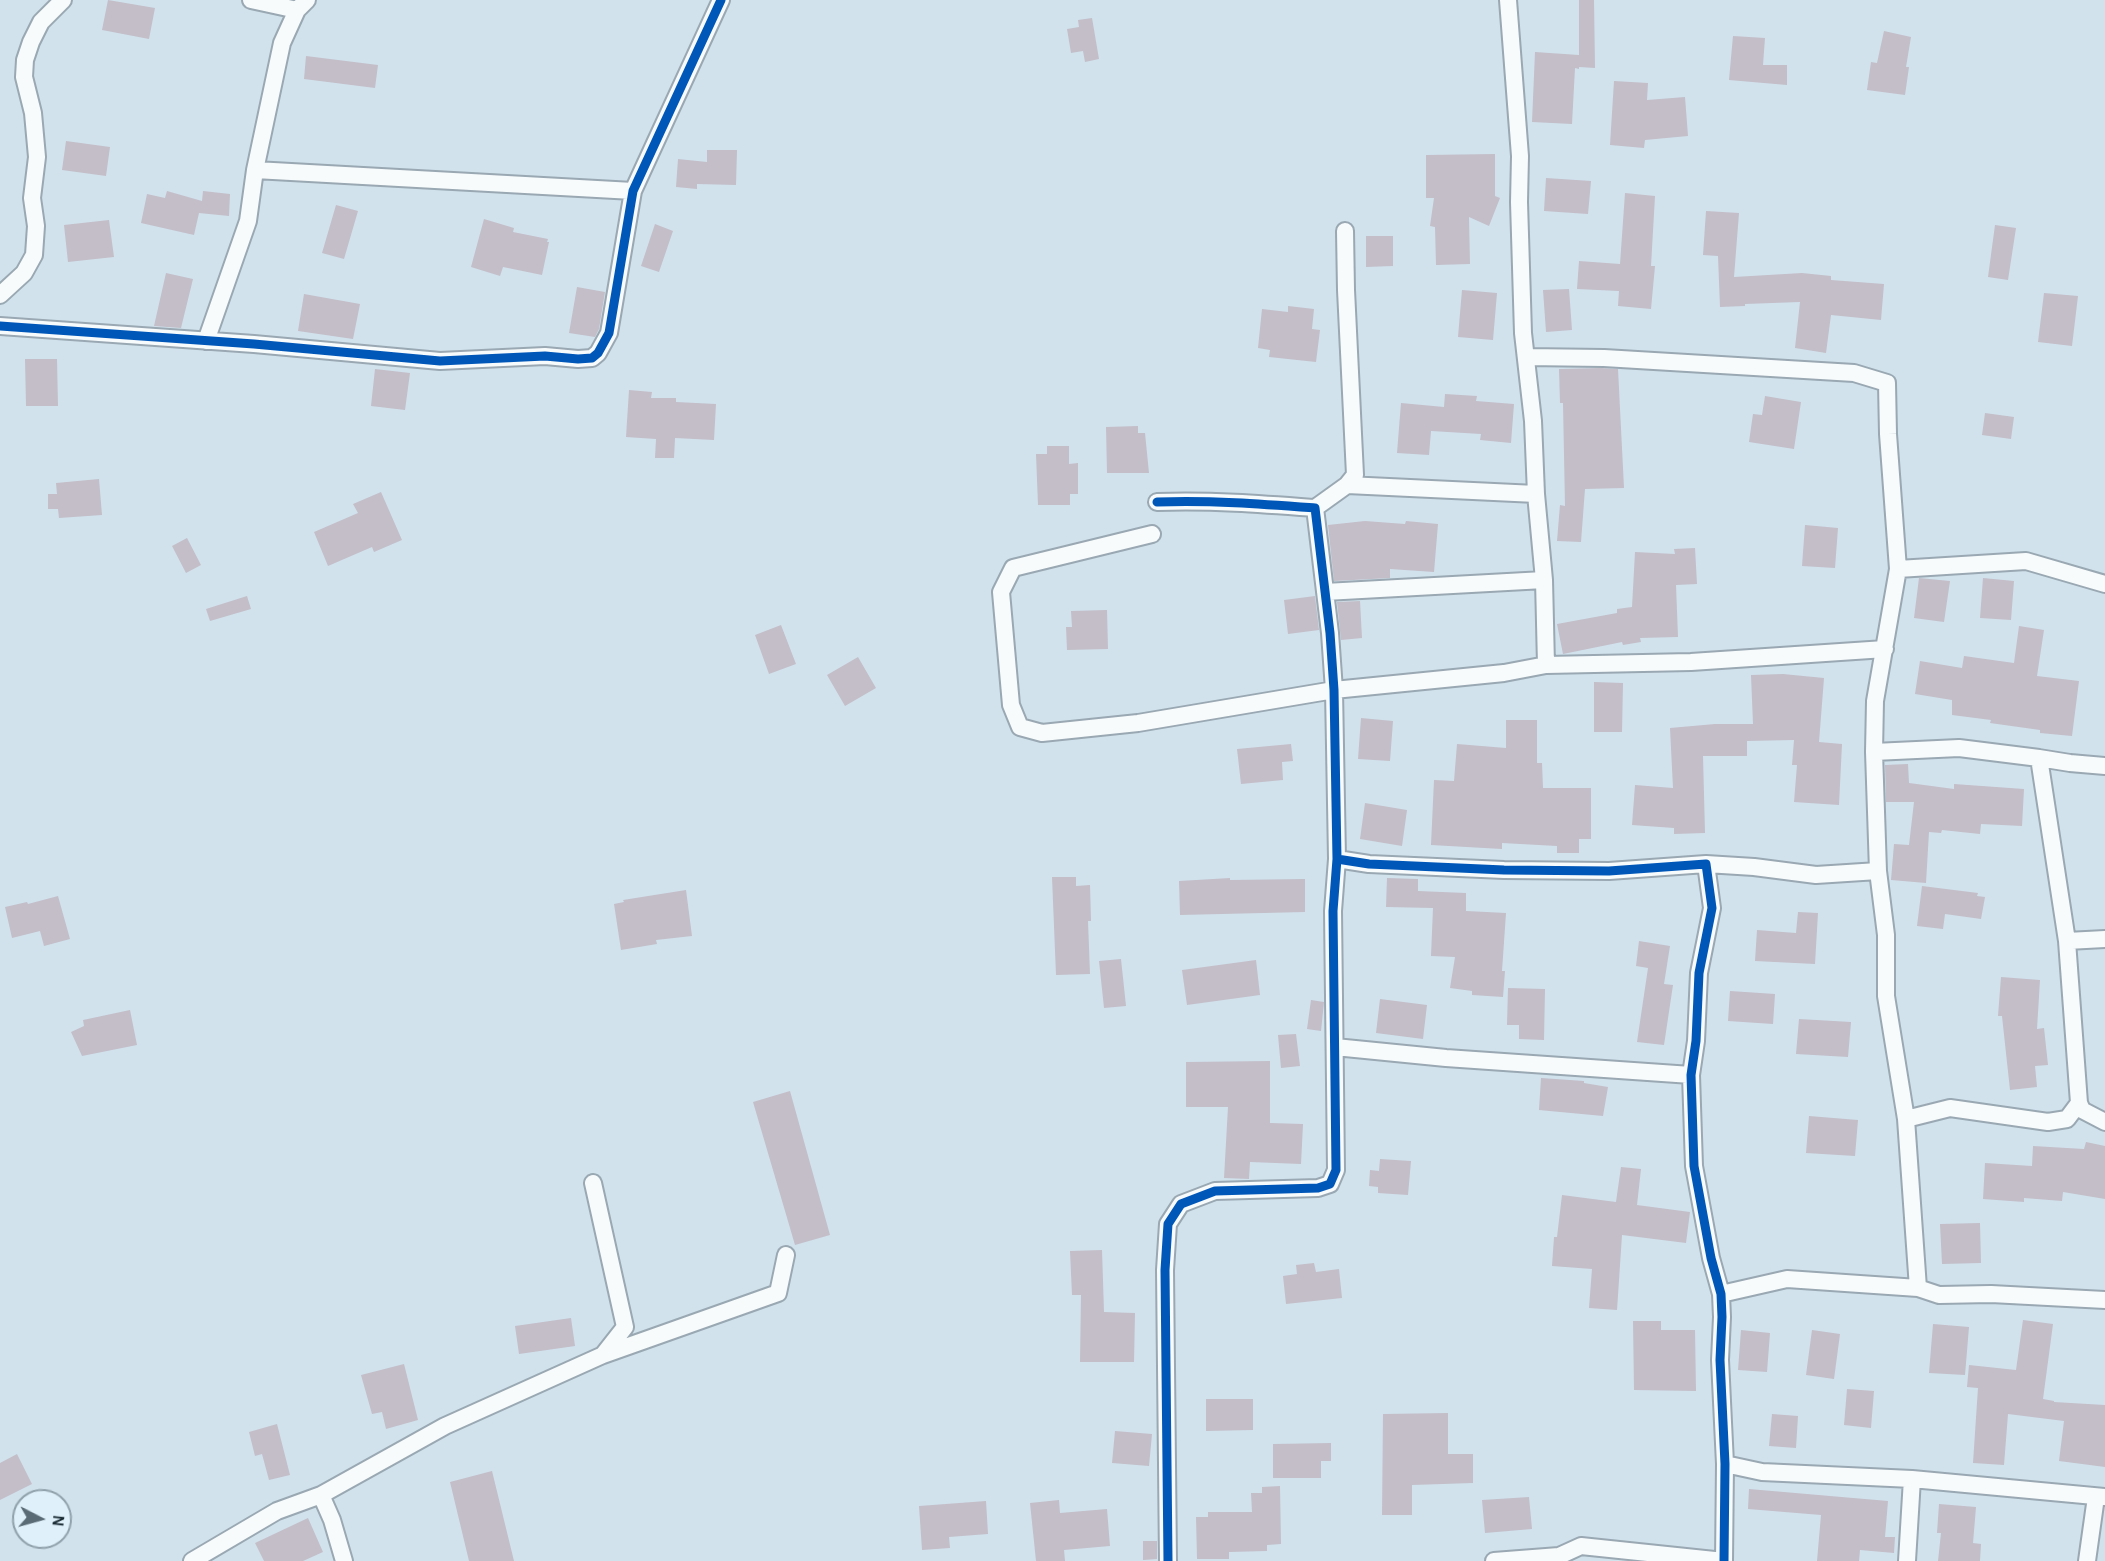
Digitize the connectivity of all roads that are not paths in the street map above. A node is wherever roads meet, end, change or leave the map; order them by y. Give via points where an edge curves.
1 (63, 0) edge
2 (251, 0) edge
3 (721, 0) edge
4 (1508, 0) edge
5 (302, 5) edge
6 (255, 170) junction
7 (633, 191) junction
8 (1345, 231) dead end
9 (0, 295) edge
10 (0, 326) edge
11 (206, 341) junction
12 (1526, 357) junction
13 (1347, 485) junction
14 (1536, 494) junction
15 (1157, 502) dead end
16 (1315, 508) junction
17 (1152, 534) dead end
18 (1898, 568) junction
19 (1544, 580) junction
20 (2105, 584) edge
21 (1325, 592) junction
22 (1885, 649) junction
23 (1546, 665) junction
24 (1334, 690) junction
25 (1874, 752) junction
26 (2039, 758) junction
27 (2105, 766) edge
28 (1337, 859) junction
29 (1706, 864) junction
30 (1878, 871) junction
31 (2105, 939) edge
32 (2067, 941) junction
33 (1335, 1047) junction
34 (1690, 1075) junction
35 (2079, 1103) junction
36 (1906, 1119) junction
37 (2105, 1122) edge
38 (593, 1183) dead end
39 (786, 1256) dead end
40 (1918, 1288) junction
41 (1721, 1294) junction
42 (2105, 1300) edge
43 (603, 1355) junction
44 (1725, 1464) junction
45 (1912, 1479) junction
46 (321, 1495) junction
47 (2101, 1497) edge
48 (192, 1561) edge
49 (344, 1561) edge
50 (1168, 1561) edge
51 (1494, 1561) edge
52 (1724, 1561) edge
53 (1907, 1561) edge
54 (2088, 1561) edge

1 - 9 street via 41,22 26,60 24,78 38,157 33,198 34,255 24,273
2 - 5 street
3 - 7 street
4 - 12 street via 1520,156
5 - 6 street via 282,43
6 - 7 street
6 - 11 street via 248,221
7 - 11 street via 609,333 592,358 440,361
8 - 13 street via 1355,475
10 - 11 street
12 - 14 street
12 - 18 street via 1854,373 1887,383
13 - 14 street
13 - 16 street
14 - 19 street
15 - 16 street
16 - 21 street
17 - 24 street via 1013,568 1001,592 1011,705 1020,727 1042,733 1138,723
18 - 20 street via 2026,561
18 - 22 street
19 - 21 street
19 - 23 street
21 - 24 street
22 - 23 street via 1690,662
22 - 25 street via 1875,700
23 - 24 street via 1504,673
24 - 28 street
25 - 26 street via 1959,747
25 - 30 street
26 - 27 street
26 - 32 street
28 - 29 street via 1369,864 1609,872
28 - 33 street via 1333,911
29 - 30 street via 1816,875
29 - 34 street via 1712,908 1699,973
30 - 36 street via 1886,935 1886,996
31 - 32 street
32 - 35 street
33 - 34 street
33 - 50 street via 1336,1170 1330,1184 1318,1188 1215,1191 1181,1204 1168,1224
34 - 41 street via 1694,1166
35 - 36 street via 2067,1119 2048,1122 1950,1108
35 - 37 street via 2082,1110
36 - 40 street
38 - 43 street via 625,1327
39 - 43 street via 778,1293
40 - 41 street via 1788,1280
40 - 42 street via 1939,1295
41 - 44 street
43 - 46 street via 445,1426
44 - 45 street via 1762,1472
44 - 52 street
45 - 47 street
45 - 53 street
46 - 48 street via 277,1511
46 - 49 street
47 - 54 street
51 - 52 street via 1559,1556 1581,1546

